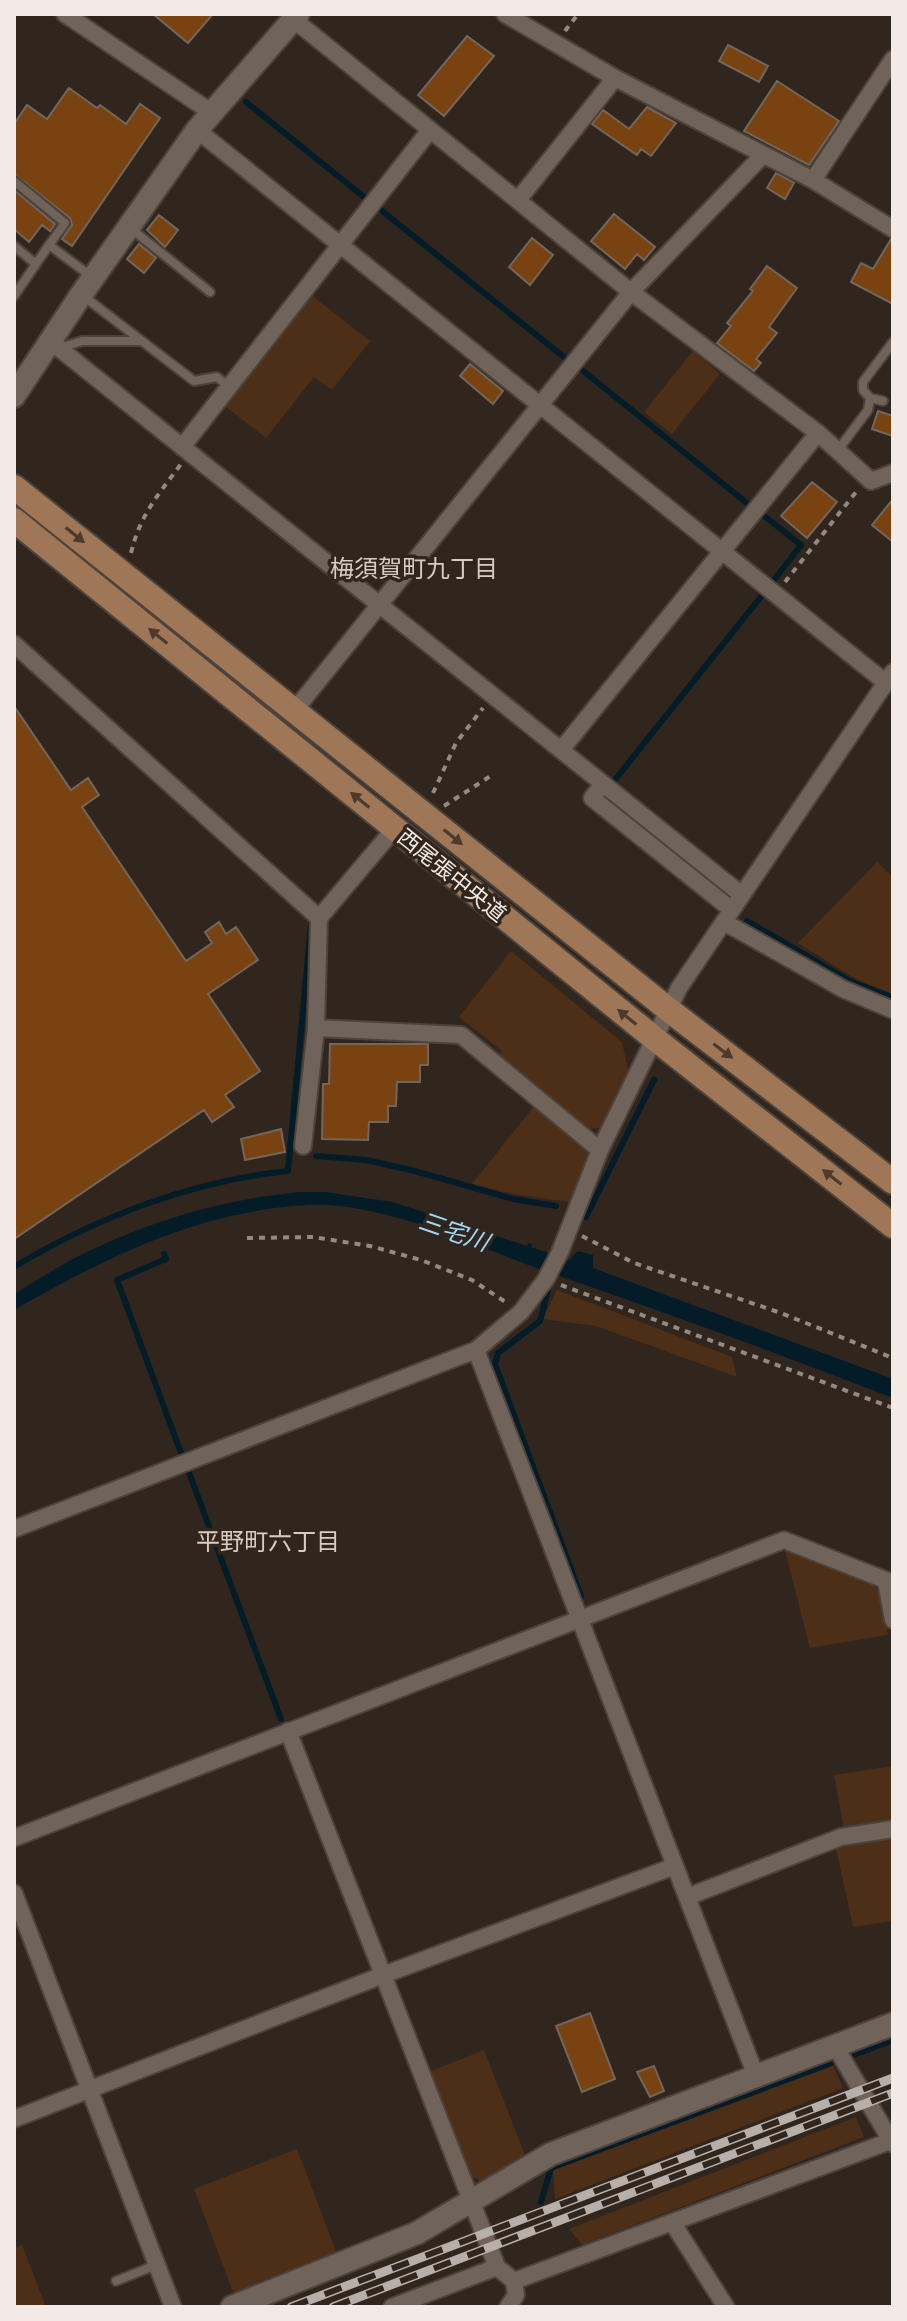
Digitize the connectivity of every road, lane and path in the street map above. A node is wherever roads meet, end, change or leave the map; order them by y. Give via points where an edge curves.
1 (65, 14) edge
2 (505, 14) edge
3 (295, 16) edge
4 (893, 59) edge
5 (615, 78) junction
6 (204, 121) junction
7 (430, 130) junction
8 (762, 156) junction
9 (813, 180) junction
10 (14, 181) edge
11 (518, 200) junction
12 (129, 226) junction
13 (893, 229) edge
14 (49, 245) junction
15 (340, 245) junction
16 (14, 246) edge
17 (36, 264) junction
18 (87, 286) junction
19 (210, 292) dead end
20 (631, 292) junction
21 (14, 296) edge
22 (140, 341) junction
23 (893, 342) edge
24 (54, 345) junction
25 (229, 387) junction
26 (14, 396) edge
27 (870, 398) junction
28 (883, 401) dead end
29 (540, 405) junction
30 (818, 433) junction
31 (186, 450) junction
32 (838, 450) junction
33 (893, 473) edge
34 (867, 477) junction
35 (14, 487) edge
36 (14, 520) edge
37 (722, 551) junction
38 (126, 576) junction
39 (775, 594) junction
40 (379, 605) junction
41 (14, 644) edge
42 (889, 677) edge
43 (493, 696) junction
44 (294, 711) junction
45 (561, 750) junction
46 (492, 775) dead end
47 (603, 784) junction
48 (423, 814) junction
49 (395, 828) junction
50 (742, 895) junction
51 (728, 916) junction
52 (319, 918) junction
53 (669, 1010) junction
54 (893, 1010) edge
55 (316, 1028) junction
56 (655, 1039) junction
57 (303, 1146) dead end
58 (600, 1150) junction
59 (893, 1182) edge
60 (893, 1226) edge
61 (569, 1230) junction
62 (247, 1238) dead end
63 (546, 1278) junction
64 (521, 1312) junction
65 (476, 1350) junction
66 (893, 1358) edge
67 (893, 1408) edge
68 (14, 1529) edge
69 (890, 1582) edge
70 (579, 1617) junction
71 (893, 1620) edge
72 (288, 1731) junction
73 (893, 1829) edge
74 (14, 1838) edge
75 (675, 1866) junction
76 (14, 1893) edge
77 (687, 1897) junction
78 (383, 1975) junction
79 (893, 2024) edge
80 (835, 2046) junction
81 (756, 2076) junction
82 (90, 2090) junction
83 (14, 2119) edge
84 (892, 2141) edge
85 (471, 2200) junction
86 (672, 2222) junction
87 (157, 2265) junction
88 (497, 2267) junction
89 (116, 2281) dead end
90 (514, 2281) junction
91 (173, 2307) edge
92 (232, 2307) edge
93 (392, 2307) edge
94 (508, 2307) edge
95 (726, 2307) edge

1 - 6 street
2 - 5 street
3 - 6 street
3 - 7 street
4 - 9 street
5 - 8 street
5 - 11 street
6 - 12 street
6 - 15 street
7 - 11 street
7 - 15 street
8 - 9 street
8 - 20 street
9 - 13 street
10 - 14 lane via 65,223
11 - 20 street
12 - 18 street
12 - 19 lane
14 - 17 lane
14 - 18 lane
15 - 25 street
15 - 29 street
16 - 17 lane
17 - 21 lane
18 - 22 lane
18 - 24 street
20 - 29 street
20 - 30 street
22 - 24 lane
22 - 25 lane via 194,381 217,377
23 - 27 lane via 863,382
24 - 26 street
24 - 31 street
25 - 31 street
27 - 28 lane
27 - 32 lane via 868,410
29 - 37 street
29 - 40 street
30 - 32 street
30 - 37 street
31 - 38 path via 145,511
31 - 40 street
32 - 34 street
33 - 34 street via 871,481
34 - 39 path
35 -> 38 main road, 西尾張中央道
49 -> 36 main road, 西尾張中央道
37 - 39 street
37 - 45 street
38 - 44 main road, 西尾張中央道
39 - 42 street
40 - 43 street
40 - 44 street
41 - 52 street
42 - 50 street
43 - 45 street
43 - 48 path via 456,743
44 - 48 main road, 西尾張中央道
45 - 47 street
46 - 48 path
47 - 50 street
47 - 51 street via 592,798
48 -> 53 main road, 西尾張中央道
49 - 52 street
56 -> 49 main road, 西尾張中央道
50 - 51 street
51 - 53 street
51 - 54 street via 843,989
52 - 55 street
53 - 56 street
53 -> 59 main road, 西尾張中央道
55 - 57 street
55 - 58 street via 461,1035
56 - 58 street
60 -> 56 main road, 西尾張中央道
58 - 61 street
61 - 63 street
61 - 66 path via 634,1263
62 - 64 path via 313,1237 370,1246 472,1280
63 - 64 street
63 - 67 path
64 - 65 street
65 - 68 street
65 - 70 street
69 - 70 street via 784,1540
69 - 71 street
70 - 72 street
70 - 75 street
72 - 74 street
72 - 78 street
73 - 77 street via 841,1837
75 - 77 street
75 - 78 street
76 - 82 street
77 - 81 street
78 - 82 street
78 - 85 street
79 - 80 street
80 - 81 street
80 - 84 street
81 - 85 street via 551,2154
82 - 83 street
82 - 87 street
84 - 86 street
85 - 88 street
85 - 92 street via 417,2233
86 - 90 street
86 - 95 street
87 - 89 lane
87 - 91 street
88 - 90 street
88 - 93 street
90 - 94 street via 516,2295

